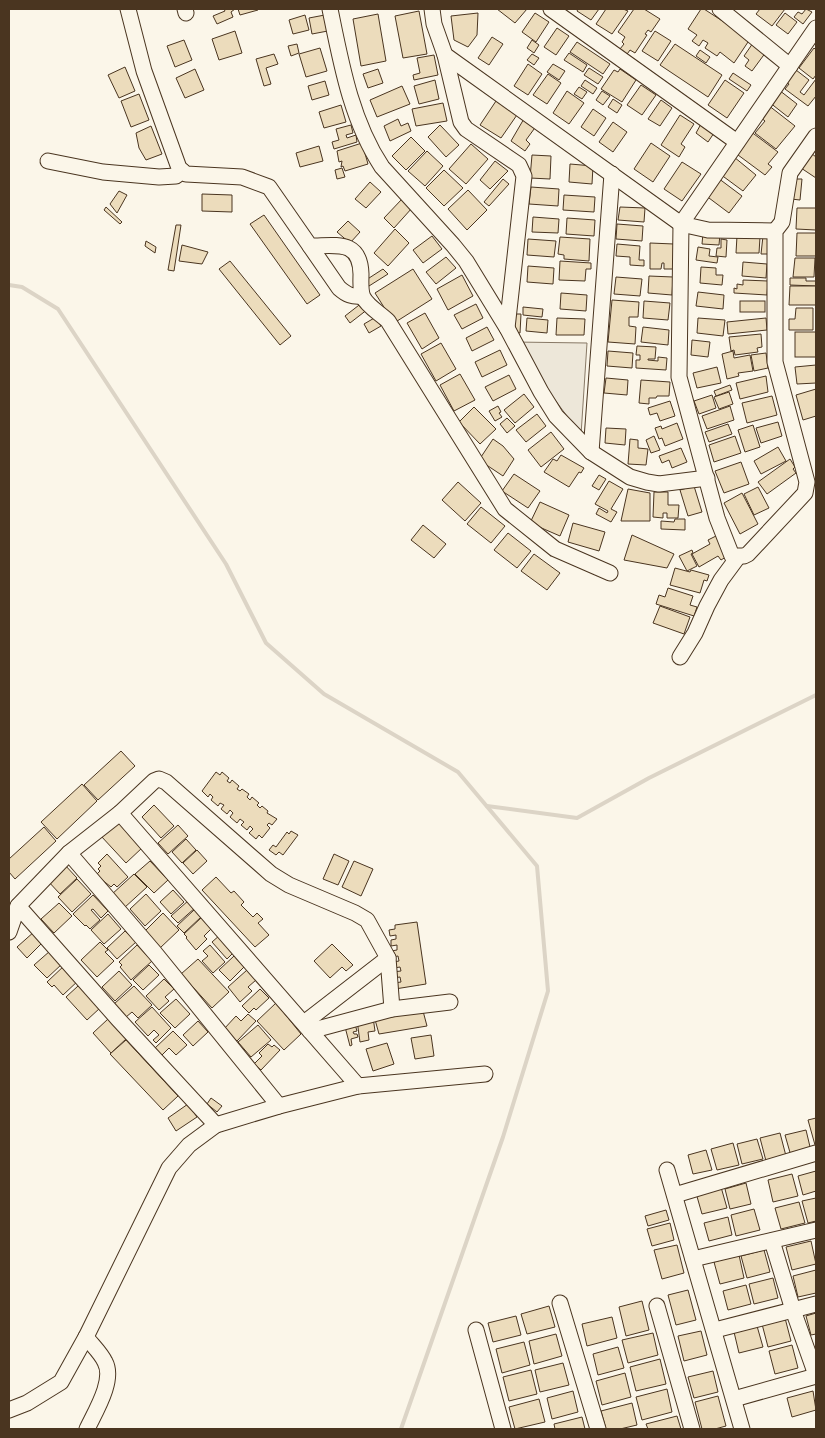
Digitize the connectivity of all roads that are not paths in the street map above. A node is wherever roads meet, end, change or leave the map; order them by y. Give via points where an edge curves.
1 (128, 9) edge
2 (330, 9) edge
3 (432, 9) edge
4 (551, 9) edge
5 (720, 9) edge
6 (816, 28) edge
7 (446, 54) junction
8 (790, 66) junction
9 (816, 136) edge
10 (737, 142) junction
11 (48, 162) dead end
12 (182, 172) junction
13 (612, 174) junction
14 (681, 224) junction
15 (775, 231) junction
16 (310, 246) junction
17 (362, 296) junction
18 (507, 328) junction
19 (591, 452) junction
20 (707, 478) junction
21 (738, 556) junction
22 (610, 573) dead end
23 (680, 657) dead end
24 (120, 813) junction
25 (69, 853) junction
26 (18, 906) junction
27 (9, 932) edge
28 (388, 958) junction
29 (450, 1002) dead end
30 (392, 1009) junction
31 (307, 1027) junction
32 (485, 1074) dead end
33 (358, 1086) junction
34 (279, 1106) junction
35 (216, 1125) junction
36 (816, 1153) edge
37 (667, 1170) dead end
38 (675, 1195) junction
39 (816, 1230) edge
40 (772, 1241) junction
41 (694, 1259) junction
42 (560, 1303) dead end
43 (816, 1304) edge
44 (657, 1306) dead end
45 (793, 1310) junction
46 (476, 1330) dead end
47 (715, 1330) junction
48 (86, 1336) junction
49 (816, 1376) edge
50 (734, 1399) junction
51 (9, 1410) edge
52 (87, 1429) edge
53 (503, 1429) edge
54 (598, 1429) edge
55 (692, 1429) edge
56 (742, 1429) edge

1 - 12 street via 144,71
2 - 18 street via 345,80 373,154 462,255
3 - 7 street via 434,24
4 - 10 street
5 - 8 street
6 - 8 street
7 - 13 street
7 - 18 street via 461,122 466,129 520,165 524,176
8 - 10 street
9 - 15 street via 790,173 782,222
10 - 14 street
11 - 12 street via 103,172 159,177 176,176
12 - 16 street via 242,177 269,187
13 - 14 street
13 - 19 street
14 - 15 street via 708,230
14 - 20 street via 679,377
15 - 21 street via 775,362 807,482 804,493 748,554
16 - 17 street via 345,294
16 - 17 street via 346,246 355,253 361,264
17 - 22 street via 388,321 505,509 555,550
18 - 19 street via 556,416
19 - 20 street via 630,477 646,482 659,484
20 - 21 street via 732,556
21 - 23 street via 721,580
24 - 25 street
24 - 28 street via 154,781 166,782 271,874 367,920
24 - 31 street
25 - 26 street
25 - 34 street via 156,953
26 - 27 street
26 - 35 street
28 - 30 street
28 - 31 street
29 - 30 street
30 - 31 street
31 - 33 street
32 - 33 street
33 - 34 street
34 - 35 street
35 - 48 street via 189,1145 169,1168
36 - 38 street
37 - 38 street
38 - 41 street
39 - 40 street
40 - 41 street
40 - 45 street
41 - 47 street
42 - 54 street
43 - 45 street
44 - 55 street
45 - 47 street
45 - 49 street
46 - 53 street
47 - 50 street
48 - 51 street via 61,1382
48 - 52 street via 106,1363 108,1374 106,1388
49 - 50 street
50 - 56 street

